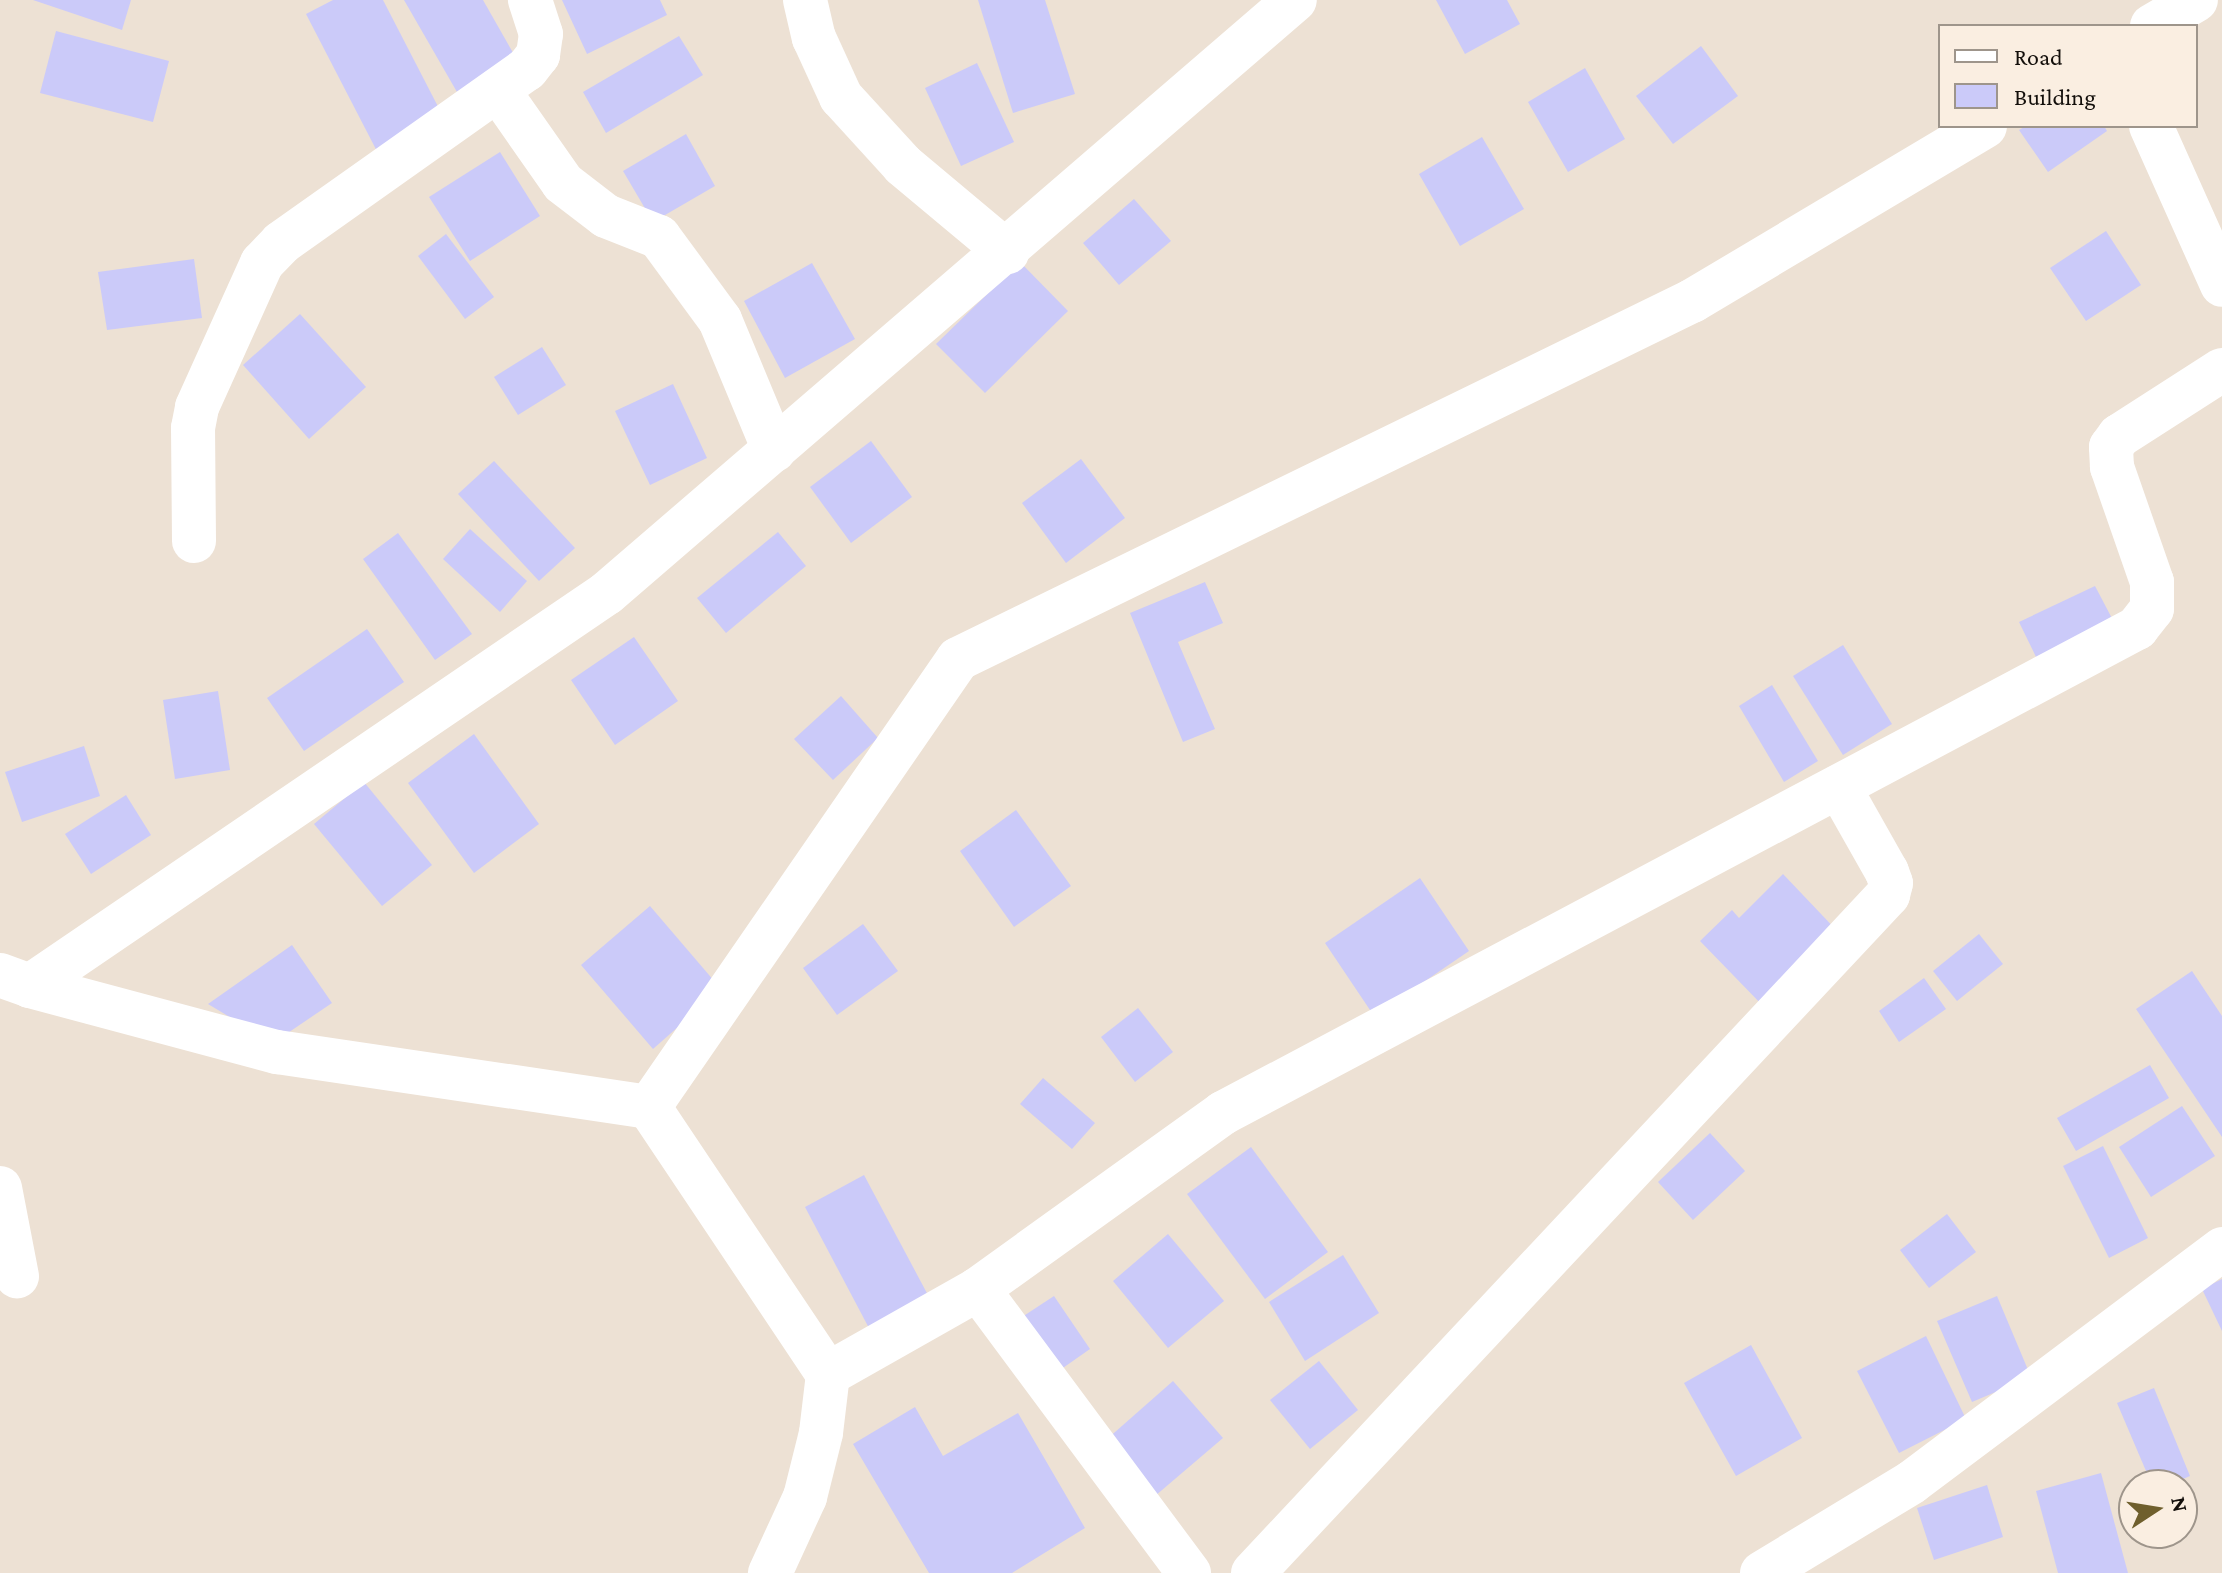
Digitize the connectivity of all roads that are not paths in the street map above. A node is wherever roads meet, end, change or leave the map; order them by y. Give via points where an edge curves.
1 (530, 0) edge
2 (805, 0) edge
3 (2196, 0) edge
4 (1270, 9) edge
5 (2155, 24) edge
6 (498, 90) junction
7 (1982, 128) edge
8 (2152, 128) edge
9 (1007, 252) junction
10 (2222, 285) edge
11 (2222, 370) edge
12 (774, 450) junction
13 (194, 541) dead end
14 (1839, 787) junction
15 (15, 980) edge
16 (649, 1107) junction
17 (0, 1188) edge
18 (2222, 1249) edge
19 (17, 1276) dead end
20 (978, 1289) junction
21 (828, 1374) junction
22 (770, 1573) edge
23 (1189, 1573) edge
24 (1253, 1573) edge
25 (1762, 1573) edge

1 - 6 street via 541,34 538,55
2 - 9 street via 814,38 841,97 903,165
3 - 5 street
4 - 9 street
6 - 12 street via 563,183 606,216 659,237 720,320
6 - 13 street via 281,243 262,263 197,407
7 - 16 street via 1692,301 958,659
8 - 10 street
9 - 12 street
11 - 14 street via 2119,436 2111,447 2112,467 2152,582 2152,609 2137,628
12 - 15 street via 607,593
14 - 20 street via 1223,1113
14 - 24 street via 1887,872 1888,895
15 - 16 street via 277,1052
16 - 21 street
17 - 19 street
18 - 25 street via 1912,1482
20 - 21 street
20 - 23 street
21 - 22 street via 805,1497

